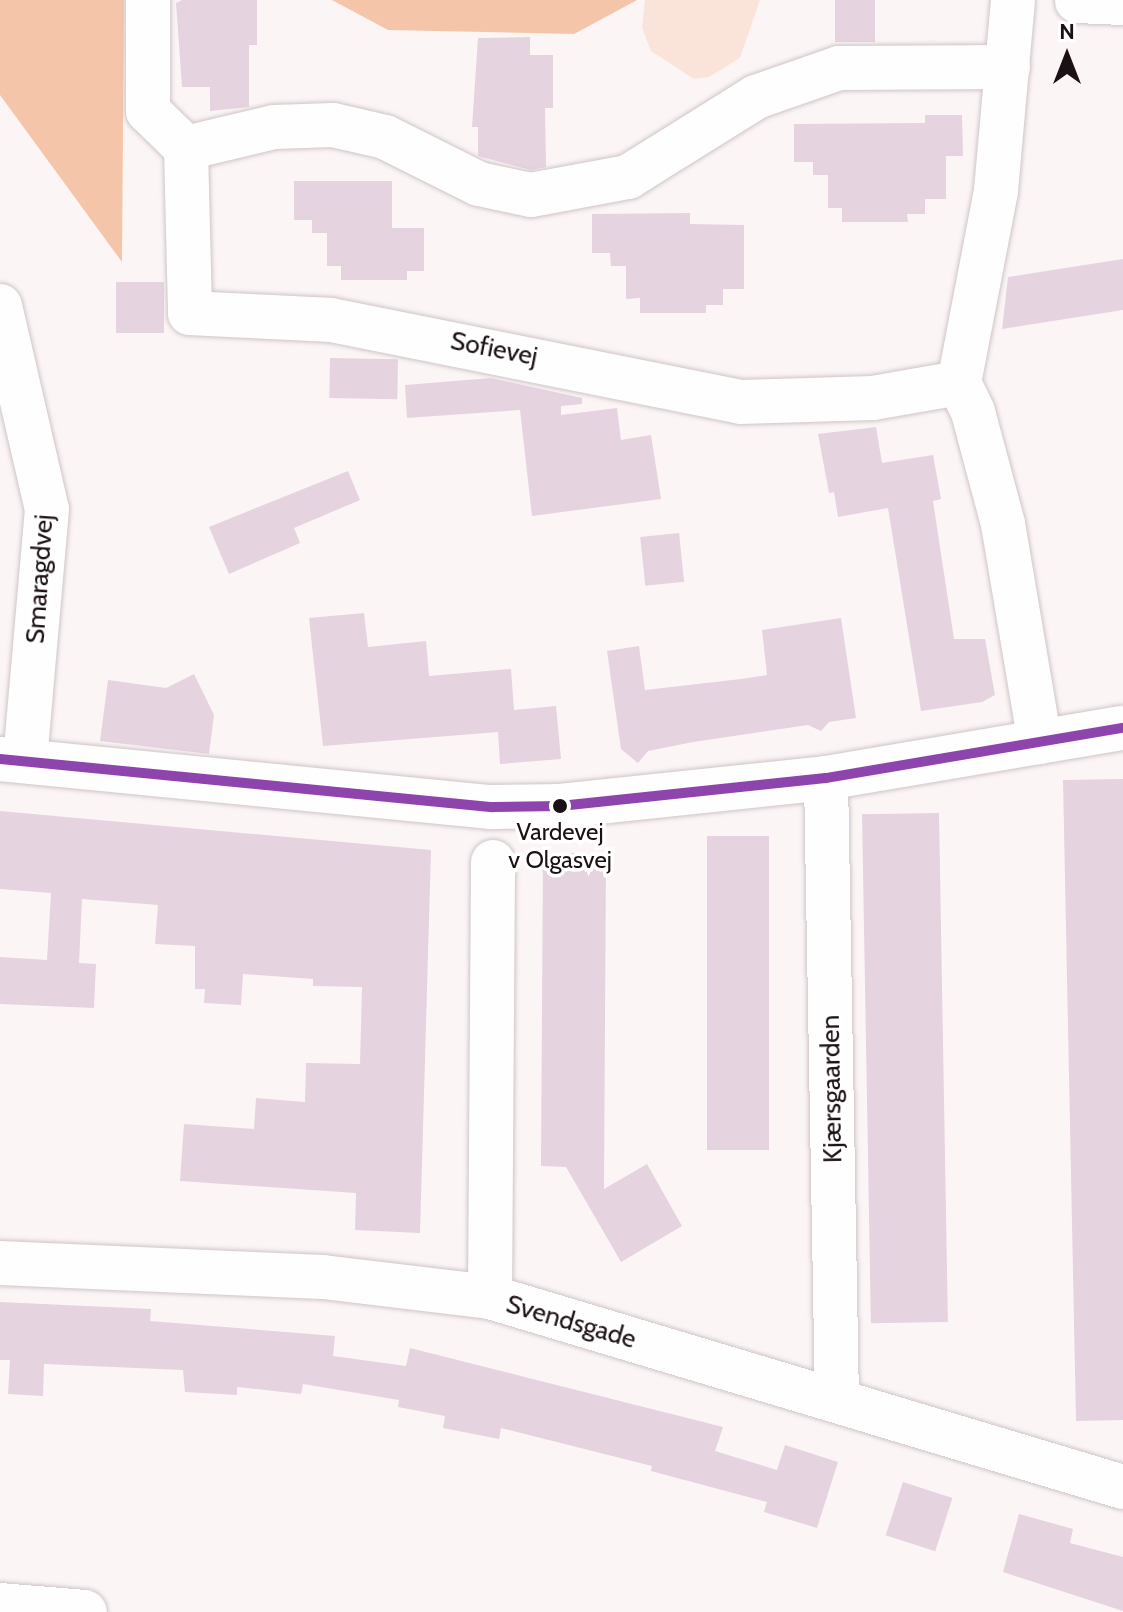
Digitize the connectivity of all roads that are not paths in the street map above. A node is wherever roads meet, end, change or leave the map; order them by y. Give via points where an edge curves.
1 (148, 0) edge
2 (1013, 0) edge
3 (1077, 1) edge
4 (1123, 3) edge
5 (1008, 67) junction
6 (186, 148) junction
7 (0, 306) edge
8 (959, 383) junction
9 (1123, 728) edge
10 (1040, 742) junction
11 (12, 760) edge
12 (826, 778) junction
13 (493, 862) dead end
14 (0, 1263) edge
15 (490, 1297) junction
16 (837, 1400) junction
17 (1123, 1487) edge
18 (0, 1605) edge
19 (85, 1612) edge

1 - 6 street via 148,111
2 - 5 street
3 - 4 street
5 - 6 street via 839,68 756,97 628,177 531,195 479,184 385,137 333,125 274,127
5 - 8 street via 996,191
6 - 8 street, Sofievej via 190,313 331,320 740,402 873,398
7 - 11 street, Smaragdvej via 47,509
8 - 10 street via 973,412 1003,524
9 - 10 street
10 - 12 street
11 - 12 street via 493,807 642,801
12 - 16 street, Kjærsgaarden
13 - 15 street
14 - 15 street, Svendsgade via 323,1277
15 - 16 street, Svendsgade
16 - 17 street, Svendsgade
18 - 19 street

